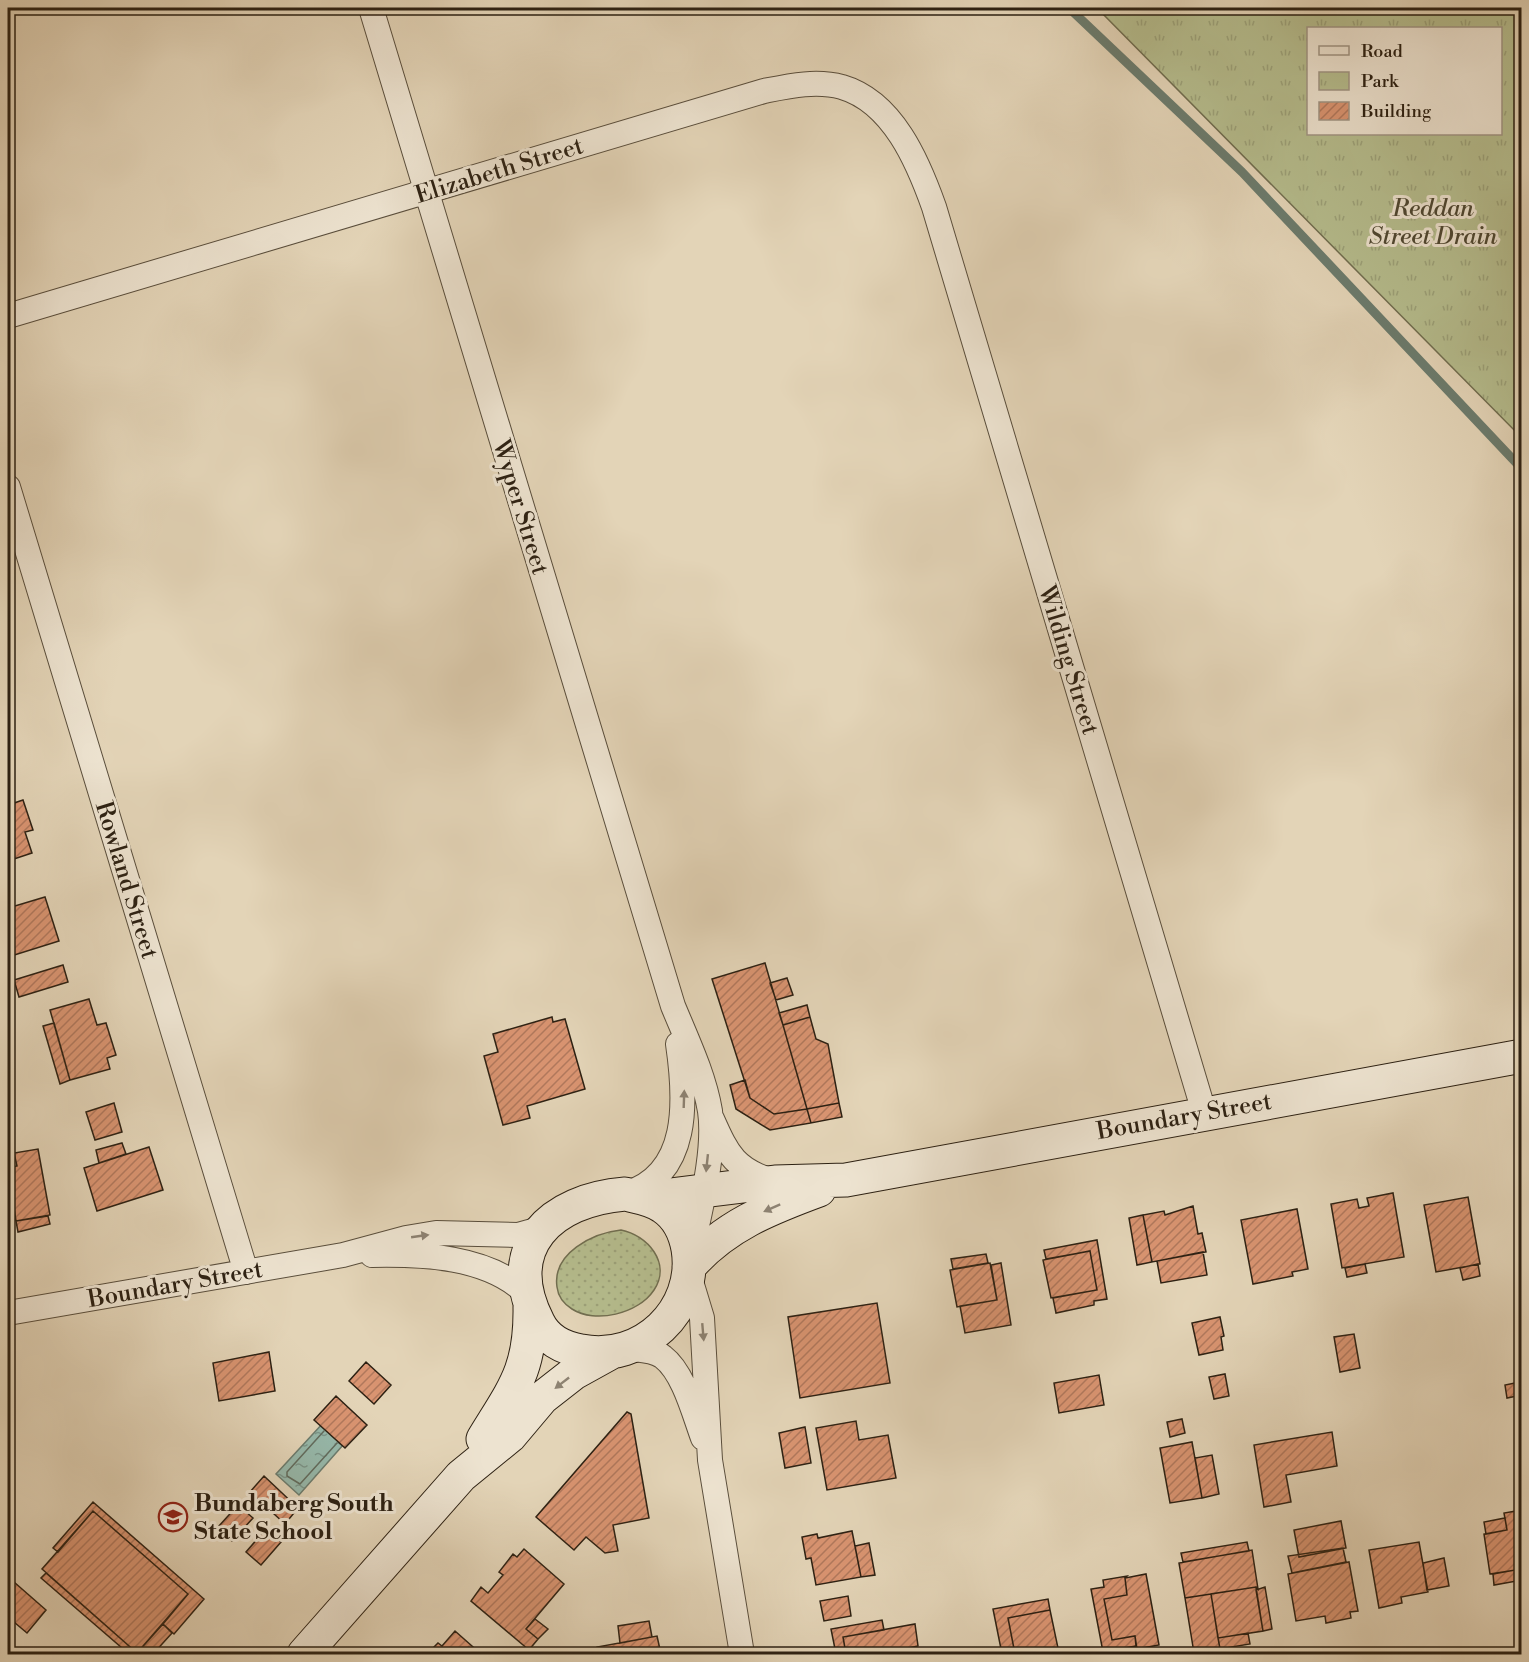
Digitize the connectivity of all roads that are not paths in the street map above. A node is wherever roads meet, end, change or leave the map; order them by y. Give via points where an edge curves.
1 (371, 8) edge
2 (426, 192) junction
3 (934, 207) joint
4 (8, 316) edge
5 (8, 487) edge
6 (673, 1006) junction
7 (1521, 1056) edge
8 (1204, 1112) junction
9 (710, 1114) junction
10 (846, 1180) junction
11 (775, 1182) junction
12 (704, 1192) junction
13 (635, 1196) junction
14 (543, 1228) junction
15 (343, 1255) junction
16 (689, 1267) junction
17 (246, 1272) junction
18 (528, 1300) junction
19 (8, 1313) edge
20 (619, 1350) junction
21 (711, 1460) junction
22 (461, 1476) junction
23 (304, 1654) edge
24 (742, 1654) edge

1 - 2 street, Wyper Street
2 - 3 street, Elizabeth Street via 764,91 819,84 843,87 865,98 887,118 905,141
2 - 4 street, Elizabeth Street
2 - 6 street, Wyper Street
3 - 8 street, Wilding Street
5 - 17 street, Rowland Street
6 - 9 street, Wyper Street via 703,1081
13 -> 6 street, Wyper Street via 655,1179 670,1157 680,1129 684,1086
7 - 8 street, Boundary Street
8 - 10 street, Boundary Street
9 - 11 street via 727,1152 740,1167
9 -> 12 street, Wyper Street
10 - 11 street, Boundary Street
10 -> 16 street, Boundary Street via 744,1221 704,1249
11 - 12 street, Boundary Street
12 - 13 street, Boundary Street
12 - 16 street, Wyper Street
13 - 14 street via 601,1196 579,1203
13 - 16 street via 664,1207 678,1221 686,1235
15 -> 14 street, Boundary Street via 436,1233 518,1235
14 - 18 street via 525,1259
15 - 17 street, Boundary Street
15 - 18 street, Boundary Street via 445,1258 501,1275
16 - 20 street via 682,1302 667,1324 651,1337
16 -> 21 street via 702,1318
17 - 19 street, Boundary Street
18 - 20 street via 541,1330 557,1343 594,1354
18 - 22 street via 530,1328 522,1372 510,1399
20 - 21 street via 649,1351 663,1357 684,1386
20 -> 22 street via 574,1373 542,1398 510,1436
21 - 24 street
22 - 23 street

